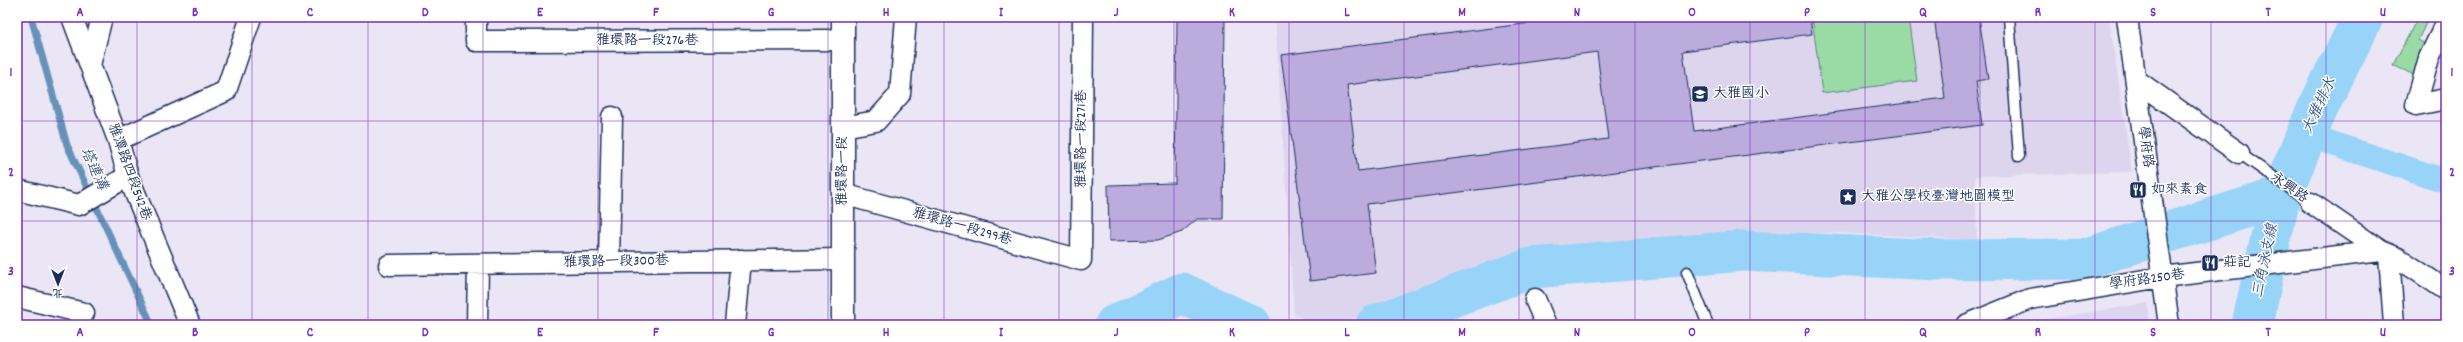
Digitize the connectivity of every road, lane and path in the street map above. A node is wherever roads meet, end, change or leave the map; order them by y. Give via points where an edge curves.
1 (72, 17) edge
2 (102, 17) edge
3 (251, 17) edge
4 (476, 17) edge
5 (843, 17) edge
6 (906, 17) edge
7 (1083, 17) edge
8 (2009, 17) edge
9 (2127, 17) edge
10 (2446, 23) edge
11 (843, 40) junction
12 (90, 65) junction
13 (2136, 80) junction
14 (2446, 99) edge
15 (612, 117) dead end
16 (843, 127) junction
17 (118, 140) junction
18 (2239, 153) joint
19 (2019, 156) dead end
20 (128, 176) junction
21 (17, 190) edge
22 (843, 194) junction
23 (2312, 203) joint
24 (2385, 253) junction
25 (843, 259) junction
26 (741, 260) junction
27 (1081, 260) joint
28 (609, 262) junction
29 (478, 264) junction
30 (390, 265) dead end
31 (1687, 272) dead end
32 (2162, 277) junction
33 (2446, 290) edge
34 (17, 297) edge
35 (1535, 299) dead end
36 (84, 313) dead end
37 (190, 325) edge
38 (477, 325) edge
39 (735, 325) edge
40 (843, 325) edge
41 (1546, 325) edge
42 (1708, 325) edge
43 (1966, 325) edge
44 (2169, 325) edge
45 (2394, 325) edge

1 - 12 street, 雅潭路四段542巷
2 - 12 street
3 - 17 street via 226,91
4 - 11 street, 雅環路一段276巷 via 476,41
5 - 11 street, 雅環路一段
6 - 16 street via 900,94 876,121
7 - 27 street, 雅環路一段271巷
8 - 19 lane
9 - 13 street, 學府路
10 - 14 street via 2429,58 2416,105
11 - 16 street, 雅環路一段
12 - 17 street, 雅潭路四段542巷
13 - 18 street, 永興路
13 - 32 street, 學府路
15 - 28 street
16 - 22 street, 雅環路一段
17 - 20 street, 雅潭路四段542巷
18 - 23 lane, 永興路
20 - 21 street via 79,206
20 - 37 street, 雅潭路四段542巷
22 - 25 street, 雅環路一段
22 - 27 street, 雅環路一段299巷
23 - 24 street, 永興路
24 - 32 street, 學府路250巷
24 - 33 street, 永興路 via 2398,258
24 - 45 street
25 - 26 street, 雅環路一段300巷
25 - 40 street, 雅環路一段
26 - 28 street, 雅環路一段300巷
26 - 39 street
28 - 29 street, 雅環路一段300巷
29 - 30 street, 雅環路一段300巷
29 - 38 street
31 - 42 lane
32 - 43 street, 學府路250巷 via 2030,299
32 - 44 street, 學府路
34 - 36 street
35 - 41 street

